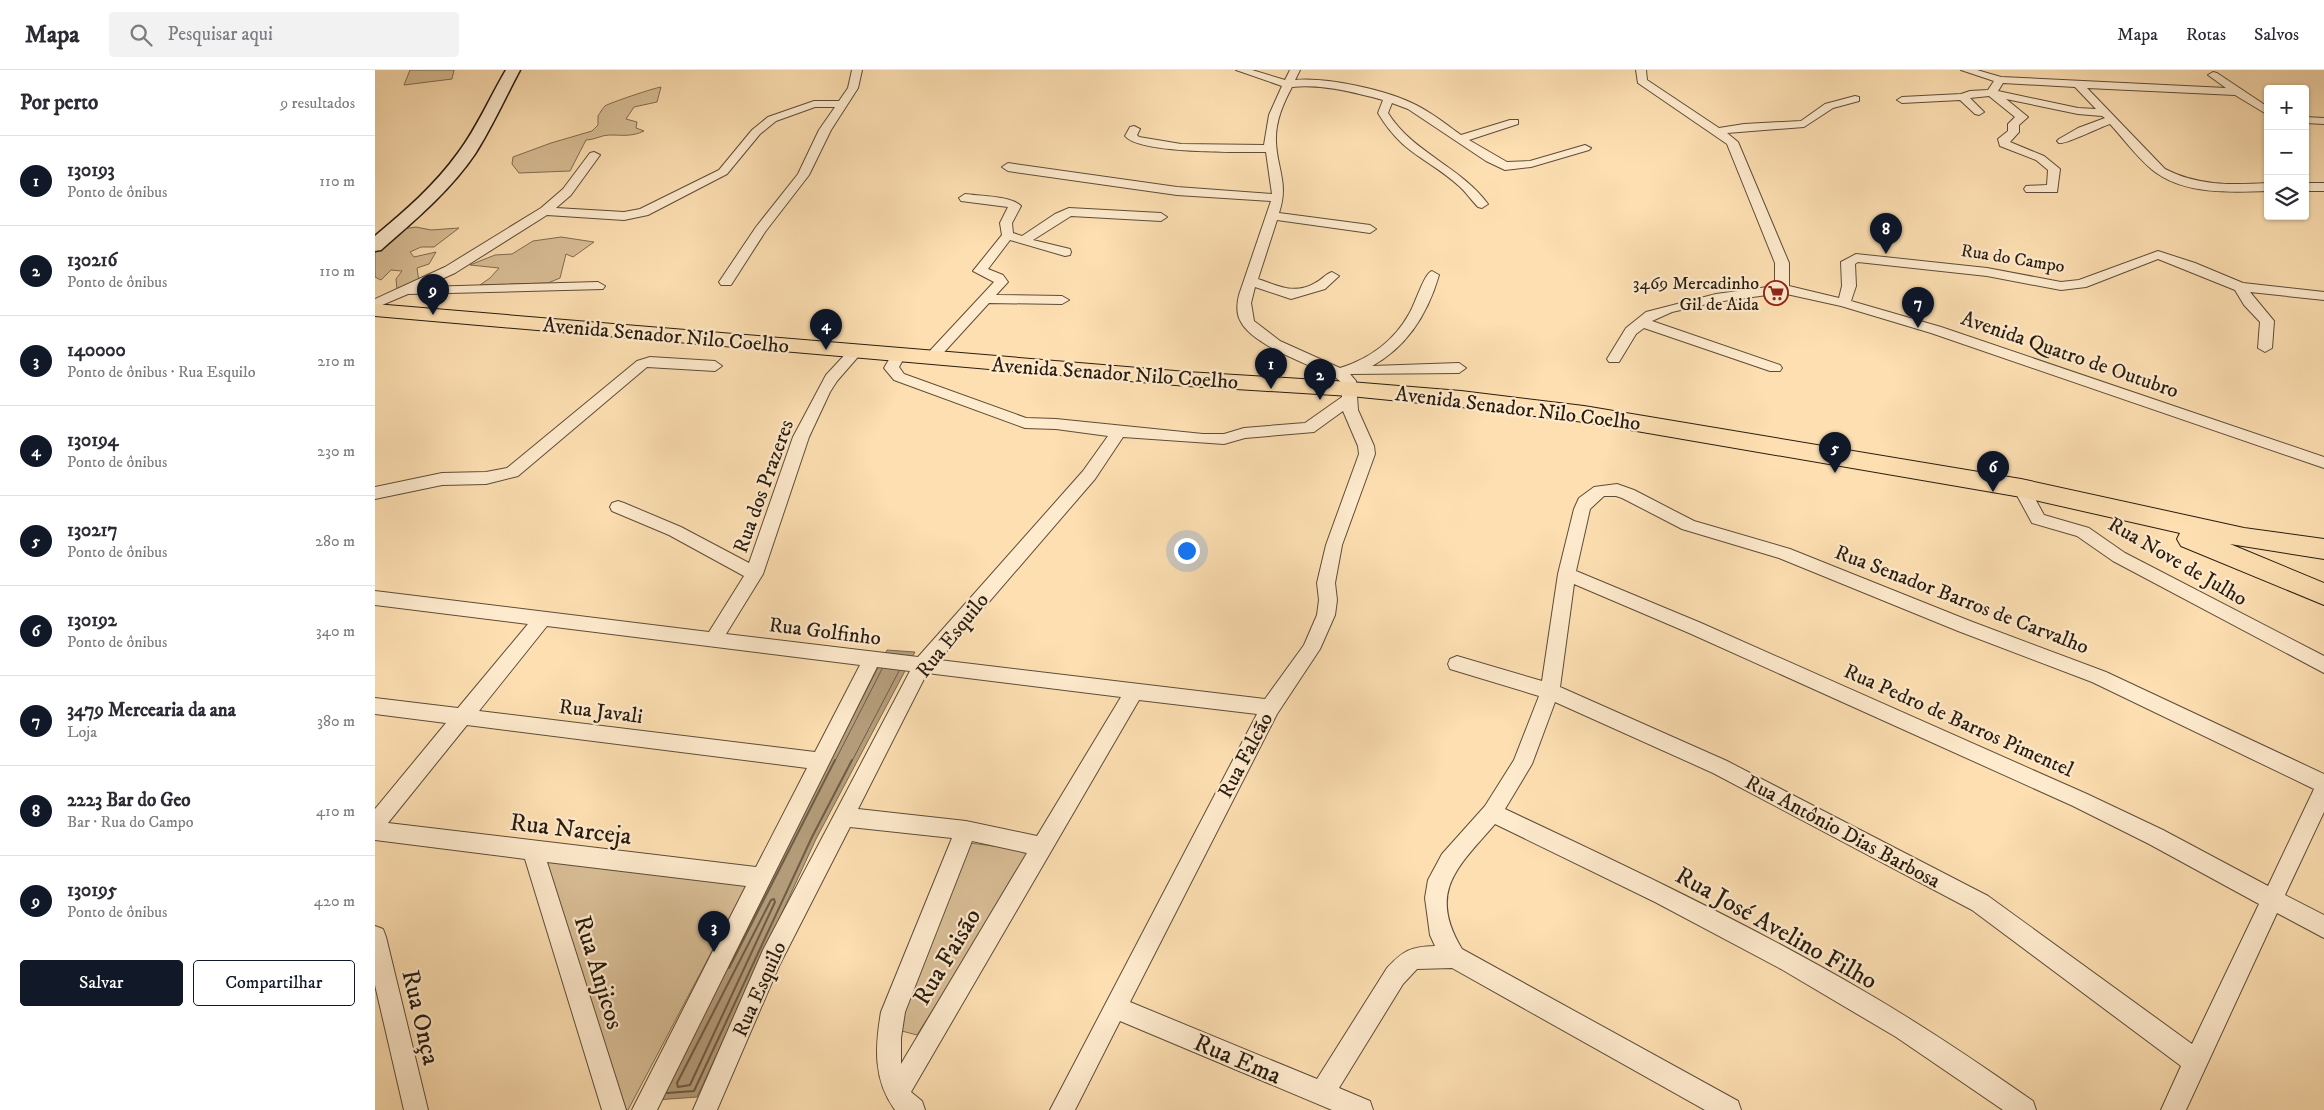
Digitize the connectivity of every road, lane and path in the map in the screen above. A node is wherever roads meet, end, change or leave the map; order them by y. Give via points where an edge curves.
1 (513, 70) edge
2 (857, 70) edge
3 (1241, 70) edge
4 (1295, 70) edge
5 (1641, 70) edge
6 (1966, 70) edge
7 (2213, 75) dead end
8 (2000, 80) junction
9 (2080, 83) junction
10 (1287, 84) junction
11 (2238, 92) junction
12 (1991, 93) junction
13 (1963, 97) junction
14 (1389, 98) junction
15 (1855, 99) dead end
16 (1902, 100) dead end
17 (843, 104) junction
18 (2264, 109) edge
19 (1979, 112) dead end
20 (2107, 116) junction
21 (2309, 120) edge
22 (2324, 121) edge
23 (1514, 122) dead end
24 (1133, 129) dead end
25 (1718, 131) junction
26 (1460, 139) junction
27 (2063, 141) dead end
28 (1585, 148) dead end
29 (1271, 150) junction
30 (594, 155) dead end
31 (1008, 167) dead end
32 (2324, 186) edge
33 (2264, 187) edge
34 (2309, 187) edge
35 (2030, 190) dead end
36 (965, 198) dead end
37 (1278, 198) junction
38 (1482, 204) dead end
39 (545, 211) junction
40 (1271, 216) junction
41 (1161, 217) dead end
42 (1370, 229) dead end
43 (1008, 235) junction
44 (1023, 241) junction
45 (375, 246) edge
46 (1065, 252) dead end
47 (1432, 275) dead end
48 (1332, 276) dead end
49 (1251, 281) junction
50 (726, 282) dead end
51 (598, 286) dead end
52 (2240, 287) junction
53 (1782, 289) junction
54 (405, 291) junction
55 (2324, 296) edge
56 (986, 299) junction
57 (1062, 300) dead end
58 (1844, 303) junction
59 (375, 304) edge
60 (375, 310) edge
61 (1641, 322) junction
62 (2265, 348) dead end
63 (857, 350) junction
64 (899, 354) junction
65 (931, 358) junction
66 (1614, 359) dead end
67 (715, 366) dead end
68 (1459, 368) dead end
69 (1775, 368) dead end
70 (1348, 382) junction
71 (1118, 432) junction
72 (2324, 463) edge
73 (2021, 488) junction
74 (375, 493) edge
75 (618, 507) dead end
76 (2116, 510) junction
77 (2324, 549) edge
78 (754, 574) junction
79 (1567, 574) junction
80 (2324, 594) edge
81 (375, 598) edge
82 (542, 620) junction
83 (713, 640) junction
84 (875, 660) junction
85 (1457, 664) dead end
86 (919, 665) junction
87 (2324, 665) edge
88 (1135, 690) junction
89 (1550, 691) junction
90 (375, 706) edge
91 (1270, 708) junction
92 (463, 719) junction
93 (821, 761) junction
94 (2324, 784) edge
95 (2324, 790) edge
96 (1492, 813) junction
97 (843, 817) junction
98 (375, 824) edge
99 (966, 830) junction
100 (375, 831) edge
101 (1042, 847) junction
102 (533, 850) junction
103 (761, 878) junction
104 (2273, 900) junction
105 (2324, 927) edge
106 (375, 937) edge
107 (1454, 957) junction
108 (1115, 1007) junction
109 (2195, 1060) junction
110 (897, 1093) junction
111 (1322, 1093) junction
112 (416, 1110) edge
113 (614, 1110) edge
114 (644, 1110) edge
115 (705, 1110) edge
116 (913, 1110) edge
117 (1062, 1110) edge
118 (1361, 1110) edge
119 (1729, 1110) edge
120 (2024, 1110) edge
121 (2173, 1110) edge

1 - 45 street via 467,153 449,176
2 - 17 street via 853,88
3 - 10 street
4 - 10 street
5 - 25 street via 1647,85
6 - 8 street
7 - 11 street
8 - 9 street
8 - 12 street
9 - 11 street
9 - 20 street
10 - 14 street via 1311,82
10 - 29 street via 1273,124
11 - 18 street
12 - 13 street
12 - 20 street
12 - 35 street via 2022,117 2014,124 2013,132 2004,139 2005,144 2040,158 2053,169 2053,189
13 - 16 street
13 - 19 street
14 - 26 street via 1412,107
14 - 38 street via 1383,113 1401,140 1461,182
15 - 25 street via 1829,106 1804,124
17 - 39 street via 814,104 772,119 756,132 723,172 644,212 624,216
17 - 50 street via 825,130 803,175 760,230
20 - 27 street
20 - 33 street via 2169,176 2198,184
21 - 22 street
23 - 26 street
24 - 29 street via 1131,136 1135,140 1167,146
25 - 53 street via 1733,142 1758,202 1782,263
26 - 28 street via 1498,164 1511,167 1554,159
29 - 37 street via 1279,182
30 - 39 street via 567,192
31 - 37 street via 1177,191
32 - 34 street
36 - 43 street via 1015,205 1005,224
37 - 40 street
39 - 54 street via 450,270
40 - 42 street
40 - 49 street
41 - 44 street via 1069,212
43 - 44 street
43 - 56 street via 980,270 1001,282
44 - 46 street
47 - 70 street via 1427,294 1406,330
48 - 49 street via 1320,286 1291,296
49 - 70 street via 1244,303 1244,314 1249,324 1286,350
51 - 54 street
52 - 55 street, Rua do Campo
52 - 58 street, Rua do Campo via 2158,255 2081,284 2061,286 1987,272 1856,258 1848,262 1849,286
52 - 62 street via 2267,321
53 - 58 street, Avenida Quatro de Outubro
53 - 61 street, Avenida Quatro de Outubro via 1743,293 1668,309
54 - 59 street
56 - 57 street
56 - 65 street
58 - 72 street, Avenida Quatro de Outubro via 2012,354
60 - 63 main road, Avenida Senador Nilo Coelho
61 - 66 street, Avenida Quatro de Outubro via 1631,331
61 - 69 street
63 - 64 main road, Avenida Senador Nilo Coelho
63 - 78 street, Rua dos Prazeres via 831,378 801,437
64 - 65 main road, Avenida Senador Nilo Coelho
64 - 71 street via 891,368 899,377 1025,424 1056,424
65 - 70 main road, Avenida Senador Nilo Coelho via 1187,379
67 - 74 street via 642,364 512,472 486,478 441,479
68 - 70 street via 1372,371
70 - 71 street via 1312,427 1303,429 1256,432 1224,439
70 - 73 main road, Avenida Senador Nilo Coelho via 1584,414
70 - 91 street, Rua Falcão via 1352,419 1367,454 1334,545 1326,583 1329,600 1326,615 1311,649
71 - 86 street, Rua Esquilo via 1089,475
73 - 76 main road, Avenida Senador Nilo Coelho
73 - 87 street, Rua Nove de Julho via 2038,519 2083,532 2119,558
75 - 78 street via 675,532
76 - 77 main road, Avenida Senador Nilo Coelho via 2244,538
76 - 80 main road, Avenida Senador Nilo Coelho
78 - 83 street, Rua dos Prazeres
79 - 89 street
79 - 94 street, Rua Senador Barros de Carvalho via 1585,502 1600,492 1617,490 1688,525 1784,553 2099,677
79 - 104 street, Rua Pedro de Barros Pimentel via 2080,800 2156,836
81 - 82 street, Rua Golfinho
82 - 83 street, Rua Golfinho
82 - 92 street
83 - 84 street, Rua Golfinho
84 - 86 street, Rua Golfinho
84 - 93 street
85 - 89 street, Rua Antônio Dias Barbosa
86 - 88 street, Rua Golfinho
86 - 97 street, Rua Esquilo
88 - 91 street, Rua Golfinho
88 - 101 street, Rua Faisão
89 - 96 street via 1521,764
89 - 109 street, Rua Antônio Dias Barbosa via 1721,767 1980,904
90 - 92 street, Rua Javali
91 - 108 street, Rua Falcão
92 - 93 street, Rua Javali
92 - 98 street
93 - 103 street
95 - 104 street
96 - 107 street via 1450,861 1439,880 1436,898 1441,935
96 - 120 street, Rua José Avelino Filho via 1639,883 1830,984 1952,1058
97 - 99 street
97 - 115 street, Rua Esquilo via 771,958
99 - 101 street
99 - 110 street, Rua Faisão via 893,1012 888,1038 890,1079
100 - 102 street, Rua Narceja
101 - 110 street, Rua Faisão
102 - 103 street, Rua Narceja
102 - 113 street, Rua Anjicos
103 - 114 street
104 - 105 street, Rua Pedro de Barros Pimentel
104 - 109 street
106 - 112 street, Rua Onça
107 - 111 street via 1417,958 1406,963
107 - 119 street
108 - 111 street, Rua Ema
108 - 117 street, Rua Falcão
109 - 121 street
110 - 116 street, Rua Faisão
111 - 118 street, Rua Ema

